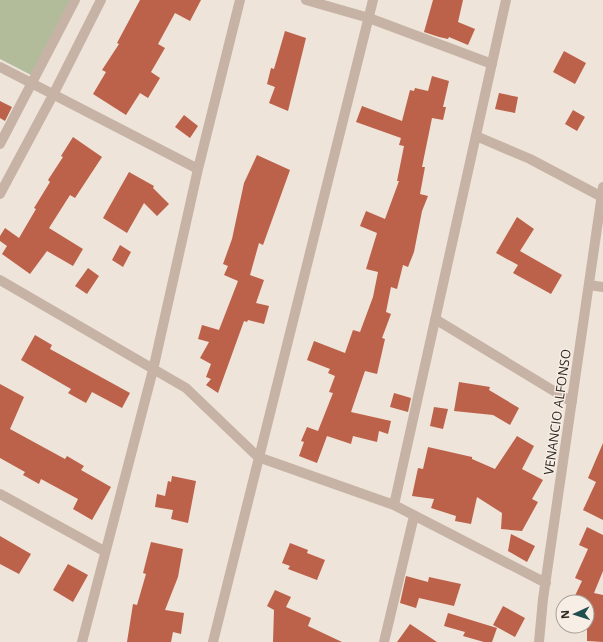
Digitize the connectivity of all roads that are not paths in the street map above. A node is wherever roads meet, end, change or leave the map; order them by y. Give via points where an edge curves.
1 (75, 0) edge
2 (102, 0) edge
3 (240, 0) edge
4 (306, 0) edge
5 (373, 0) edge
6 (506, 0) edge
7 (369, 18) junction
8 (492, 64) junction
9 (0, 67) edge
10 (32, 84) junction
11 (53, 95) junction
12 (476, 136) junction
13 (0, 144) edge
14 (198, 169) junction
15 (602, 192) edge
16 (0, 194) edge
17 (0, 280) edge
18 (589, 284) junction
19 (603, 287) edge
20 (435, 319) junction
21 (153, 370) junction
22 (572, 402) junction
23 (258, 457) junction
24 (0, 494) edge
25 (394, 505) junction
26 (414, 516) junction
27 (104, 551) junction
28 (546, 583) junction
29 (82, 642) edge
30 (212, 642) edge
31 (384, 642) edge
32 (539, 642) edge

1 - 10 street
2 - 11 street
3 - 14 street
4 - 7 street
5 - 7 street
6 - 8 street
7 - 8 street
7 - 23 street
8 - 12 street
9 - 10 street
10 - 11 street
10 - 13 street
11 - 14 street
11 - 16 street
12 - 15 street
12 - 20 street
14 - 21 street
15 - 18 street, VENANCIO ALFONSO
17 - 21 street
18 - 19 street
18 - 22 street, VENANCIO ALFONSO
20 - 22 street
20 - 25 street
21 - 23 street via 186,388
21 - 27 street
22 - 28 street, VENANCIO ALFONSO
23 - 25 street
23 - 30 street
24 - 27 street
25 - 26 street
26 - 28 street
26 - 31 street
27 - 29 street
28 - 32 street, VENANCIO ALFONSO

